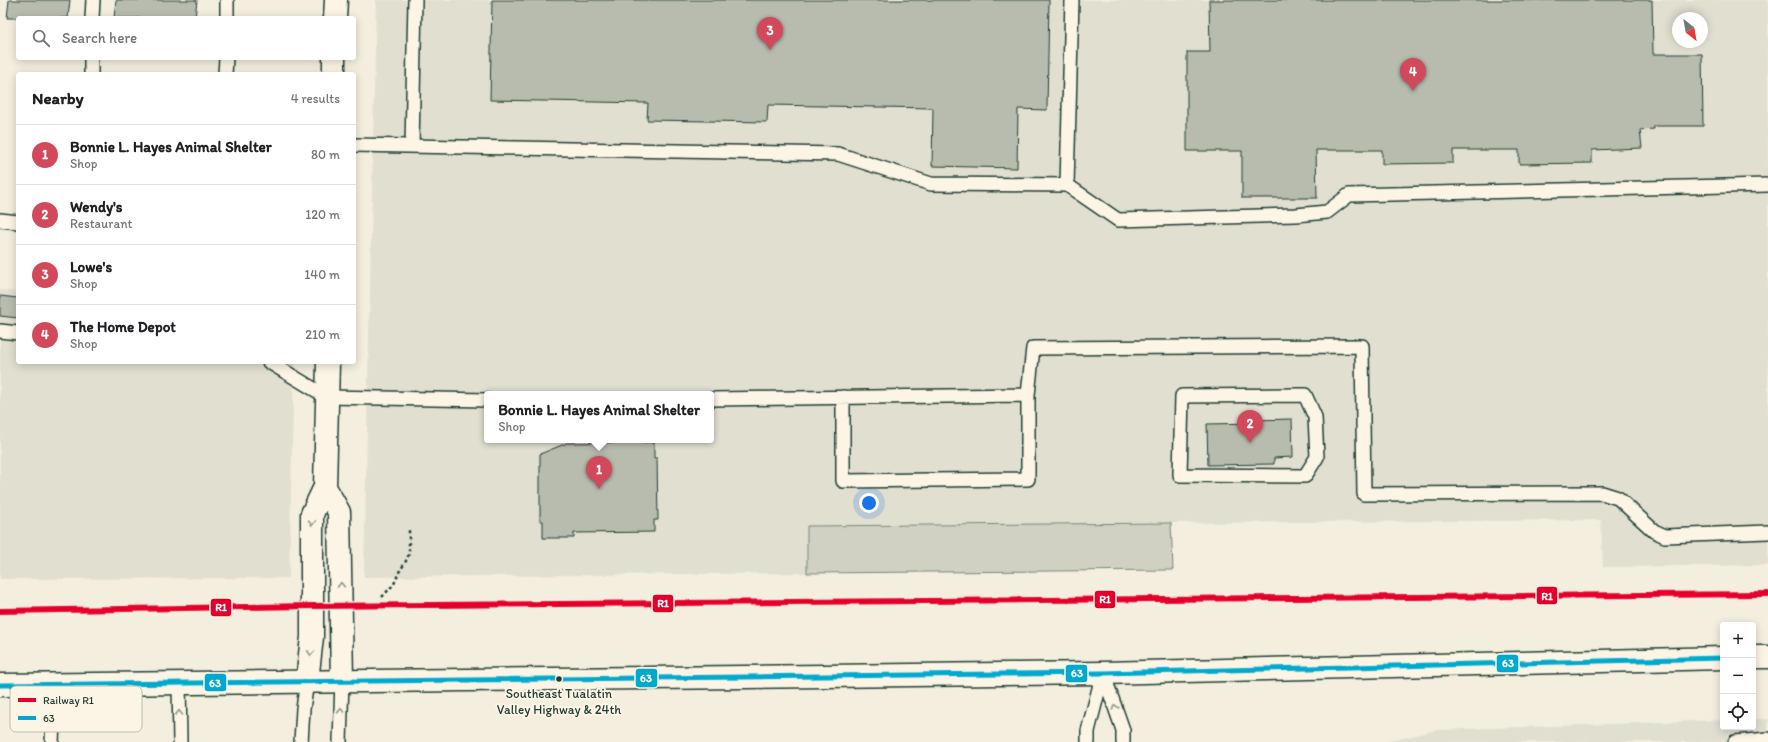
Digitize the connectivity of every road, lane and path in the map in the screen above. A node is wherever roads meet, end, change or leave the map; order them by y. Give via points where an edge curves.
1 (93, 0) edge
2 (227, 0) edge
3 (336, 0) edge
4 (415, 0) edge
5 (1072, 0) edge
6 (92, 16) edge
7 (227, 16) edge
8 (335, 16) edge
9 (91, 60) edge
10 (226, 60) edge
11 (334, 60) edge
12 (91, 72) edge
13 (225, 72) edge
14 (334, 72) edge
15 (356, 145) edge
16 (412, 146) junction
17 (1067, 185) junction
18 (1768, 185) edge
19 (0, 220) edge
20 (16, 222) edge
21 (0, 331) edge
22 (16, 333) edge
23 (271, 364) edge
24 (328, 364) edge
25 (1028, 395) junction
26 (843, 397) junction
27 (327, 398) junction
28 (714, 399) edge
29 (484, 400) edge
30 (1180, 475) joint
31 (325, 487) junction
32 (409, 528) dead end
33 (1768, 532) edge
34 (382, 597) dead end
35 (1756, 657) edge
36 (1768, 657) edge
37 (1720, 658) edge
38 (1103, 673) junction
39 (342, 680) junction
40 (307, 681) junction
41 (179, 683) junction
42 (55, 684) joint
43 (0, 685) edge
44 (53, 732) edge
45 (1768, 739) edge
46 (52, 742) edge
47 (180, 742) edge
48 (301, 742) edge
49 (340, 742) edge
50 (1088, 742) edge
51 (1123, 742) edge
52 (1735, 742) edge

1 - 6 lane
2 - 7 lane
3 - 8 main road
4 - 16 lane
5 - 17 lane
9 - 12 lane
10 - 13 lane
11 - 14 main road
15 - 16 lane
16 - 17 lane via 838,154 930,184
17 - 18 lane via 1118,220 1327,212 1349,195
19 - 20 lane
21 - 22 lane
23 - 27 lane
24 - 27 main road
25 - 26 lane
25 - 26 lane via 1028,478 843,481
25 - 33 lane via 1033,348 1362,346 1364,494 1602,493 1618,498 1654,531 1665,536
26 - 28 lane
27 - 29 lane
27 - 31 main road
30 - 30 lane via 1304,476 1317,457 1315,417 1304,395 1182,396
39 -> 31 main road via 339,512
31 -> 40 main road via 312,514 312,637
32 - 34 path via 409,554 394,584
35 - 36 main road
37 - 38 main road
38 - 39 main road
38 - 50 lane via 1088,731
51 -> 38 lane via 1123,730
39 - 40 main road
49 -> 39 lane
40 - 41 main road
40 - 48 lane
41 - 42 main road
47 -> 41 lane
42 - 43 main road
44 - 46 lane
45 - 52 lane

